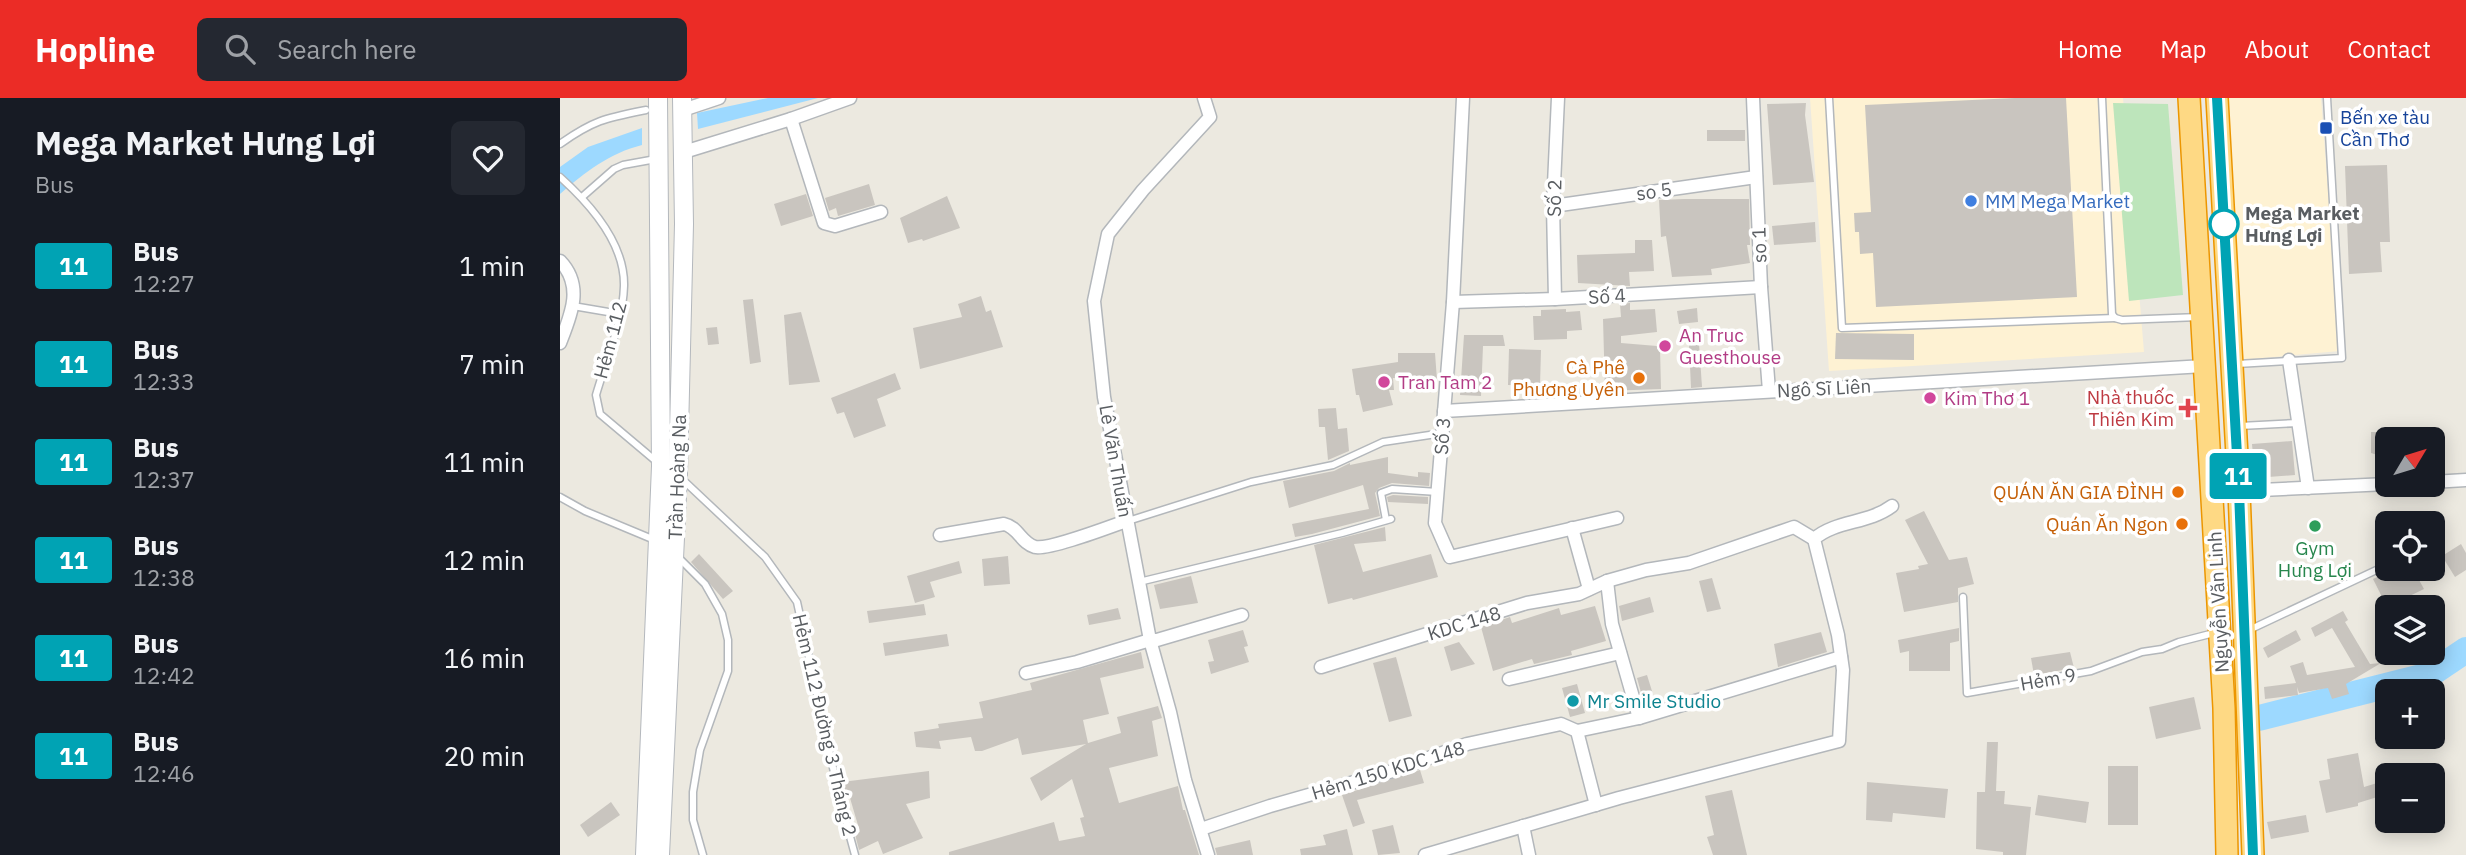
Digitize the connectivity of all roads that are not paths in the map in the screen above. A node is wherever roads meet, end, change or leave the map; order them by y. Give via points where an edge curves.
1 (719, 98) edge
2 (850, 98) edge
3 (1204, 98) edge
4 (1462, 98) edge
5 (1558, 98) edge
6 (1752, 98) edge
7 (1829, 98) edge
8 (2102, 98) edge
9 (2189, 98) edge
10 (2217, 98) edge
11 (2327, 98) edge
12 (683, 104) edge
13 (654, 107) edge
14 (791, 120) junction
15 (560, 144) edge
16 (684, 152) junction
17 (660, 159) junction
18 (560, 177) edge
19 (1756, 177) junction
20 (582, 197) junction
21 (1553, 206) junction
22 (881, 212) dead end
23 (560, 261) edge
24 (1760, 287) junction
25 (1555, 299) junction
26 (1453, 302) junction
27 (573, 306) junction
28 (620, 314) junction
29 (2200, 317) junction
30 (2115, 318) junction
31 (560, 343) edge
32 (2289, 360) junction
33 (2232, 364) junction
34 (2204, 366) junction
35 (1769, 391) junction
36 (1444, 411) junction
37 (2298, 424) junction
38 (2234, 426) junction
39 (1443, 433) junction
40 (669, 470) junction
41 (2466, 480) edge
42 (2445, 481) edge
43 (2375, 485) edge
44 (2308, 488) junction
45 (2239, 491) junction
46 (1438, 492) junction
47 (560, 497) edge
48 (1892, 506) dead end
49 (1617, 518) dead end
50 (1126, 521) junction
51 (1572, 528) junction
52 (940, 535) dead end
53 (1814, 539) junction
54 (659, 541) junction
55 (674, 553) junction
56 (2375, 570) edge
57 (1607, 581) junction
58 (1139, 582) junction
59 (1589, 589) junction
60 (1963, 597) dead end
61 (1242, 615) dead end
62 (2220, 632) junction
63 (2245, 632) junction
64 (1150, 640) junction
65 (1620, 653) junction
66 (1841, 657) junction
67 (1321, 667) dead end
68 (1026, 673) dead end
69 (1509, 679) dead end
70 (1639, 718) junction
71 (1577, 731) junction
72 (1596, 805) junction
73 (1523, 826) junction
74 (1201, 829) junction
75 (645, 855) edge
76 (660, 855) edge
77 (703, 855) edge
78 (855, 855) edge
79 (1208, 855) edge
80 (1425, 855) edge
81 (1529, 855) edge
82 (2227, 855) edge
83 (2253, 855) edge

1 - 12 street
2 - 14 street
3 - 50 street, Lê Văn Thuấn via 1210,117 1108,234 1094,301 1104,397
4 - 26 street, Số 3
5 - 21 street, Số 2
6 - 19 street, so 1
7 - 30 lane via 1842,328
8 - 30 lane via 2110,307
9 - 29 highway, Nguyễn Văn Linh
10 - 33 highway, Nguyễn Văn Linh
11 - 32 lane via 2342,358
12 - 13 main road
12 - 16 main road, Trần Hoàng Na
13 - 15 lane via 595,121
13 - 17 main road, Trần Hoàng Na
14 - 16 street
14 - 22 street via 824,223 835,226
16 - 17 main road
16 - 40 main road, Trần Hoàng Na
17 - 20 lane via 614,169
17 - 40 main road, Trần Hoàng Na
18 - 20 lane, Hẻm 112
19 - 21 street, so 5
19 - 24 street, so 1
20 - 28 lane, Hẻm 112 via 597,214 620,262 624,283
21 - 25 street, Số 2
23 - 27 street via 574,284
24 - 25 street, Số 4
24 - 35 street, so 1
25 - 26 street, Số 4
26 - 36 street, Số 3
27 - 28 lane
27 - 31 street
28 - 40 lane, Hẻm 112 via 596,405 600,414
29 - 30 lane
29 - 34 highway, Nguyễn Văn Linh
32 - 33 lane
32 - 37 street
33 - 34 highway
33 - 38 highway, Nguyễn Văn Linh
34 - 35 street, Ngô Sĩ Liên
34 - 62 highway, Nguyễn Văn Linh
35 - 36 street, Ngô Sĩ Liên
36 - 39 street, Số 3
37 - 38 lane
37 - 44 street
38 - 45 highway, Nguyễn Văn Linh
39 - 46 street, Số 3
39 - 50 lane via 1383,442 1333,465 1251,482
40 - 54 main road, Trần Hoàng Na
40 - 55 main road, Trần Hoàng Na
40 - 78 lane, Hẻm 112 Đường 3 Tháng 2 via 765,558 797,602
41 - 42 street
43 - 44 street
44 - 45 street
45 - 63 highway, Nguyễn Văn Linh
46 - 51 street, Số 3 via 1436,523 1450,557
46 - 58 lane via 1392,489 1381,494 1388,519
47 - 54 lane
48 - 53 street via 1881,514 1825,530
49 - 51 street, Số 3
50 - 52 street via 1042,548 1028,544 1004,524
50 - 58 street, Lê Văn Thuấn
51 - 59 street
53 - 57 street, KDC 148 via 1794,527 1689,564
53 - 66 street
54 - 75 main road, Trần Hoàng Na
55 - 76 main road, Trần Hoàng Na
55 - 77 lane via 705,584 722,614 728,640 728,671 700,750 693,792 693,820
56 - 63 lane
57 - 59 street, KDC 148
57 - 65 street
58 - 64 street, Lê Văn Thuấn
59 - 67 street, KDC 148 via 1527,603
60 - 62 lane, Hẻm 9 via 1967,693 2091,671
61 - 64 street
62 - 82 highway, Nguyễn Văn Linh
63 - 83 highway, Nguyễn Văn Linh
64 - 68 street
64 - 74 street, Lê Văn Thuấn
65 - 69 street
65 - 70 street
66 - 70 street
66 - 72 street via 1839,741
70 - 71 street
71 - 72 street
71 - 74 street, Hẻm 150 KDC 148 via 1561,724 1468,744
72 - 73 street
73 - 80 street
73 - 81 street
74 - 79 street, Lê Văn Thuấn

